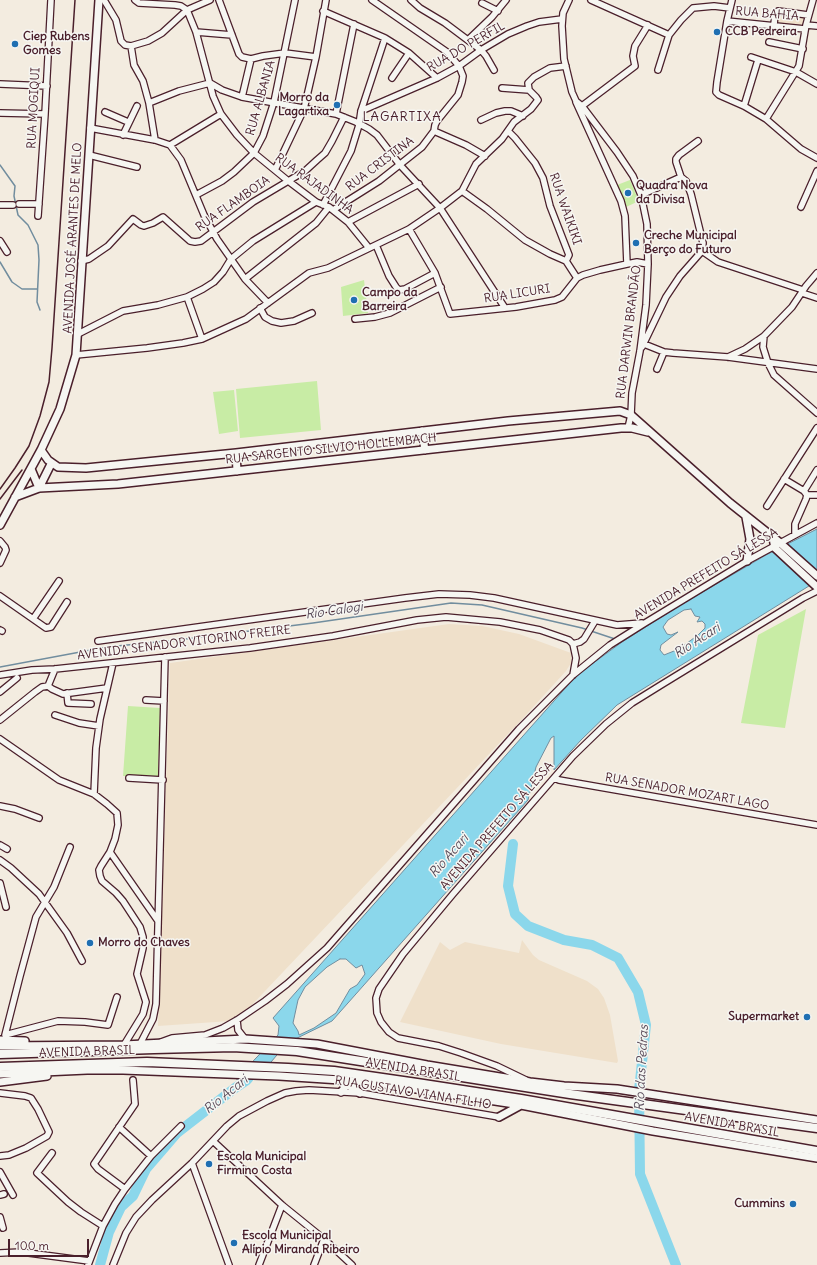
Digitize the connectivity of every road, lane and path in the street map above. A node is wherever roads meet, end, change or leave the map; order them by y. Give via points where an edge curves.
1 (50, 0) edge
2 (99, 0) edge
3 (104, 0) edge
4 (135, 0) edge
5 (210, 0) edge
6 (219, 0) edge
7 (295, 0) edge
8 (326, 0) edge
9 (372, 0) edge
10 (411, 0) edge
11 (506, 0) edge
12 (569, 0) edge
13 (591, 0) edge
14 (732, 0) edge
15 (813, 0) edge
16 (153, 2) edge
17 (482, 3) dead end
18 (730, 8) junction
19 (187, 10) junction
20 (323, 11) junction
21 (498, 11) junction
22 (808, 15) junction
23 (562, 19) junction
24 (727, 21) junction
25 (354, 24) junction
26 (648, 25) junction
27 (774, 25) junction
28 (817, 26) edge
29 (806, 27) junction
30 (196, 32) junction
31 (232, 35) junction
32 (669, 35) junction
33 (385, 38) junction
34 (468, 40) junction
35 (769, 42) dead end
36 (131, 46) junction
37 (803, 49) junction
38 (481, 50) junction
39 (285, 53) junction
40 (409, 53) junction
41 (316, 57) junction
42 (751, 57) dead end
43 (251, 59) junction
44 (758, 60) junction
45 (459, 66) junction
46 (566, 66) junction
47 (494, 70) dead end
48 (658, 70) dead end
49 (796, 72) junction
50 (392, 78) dead end
51 (437, 78) junction
52 (210, 83) junction
53 (0, 84) edge
54 (817, 84) edge
55 (47, 86) junction
56 (502, 88) dead end
57 (529, 90) junction
58 (242, 97) junction
59 (576, 101) junction
60 (274, 102) junction
61 (149, 103) junction
62 (136, 106) dead end
63 (582, 106) junction
64 (744, 106) junction
65 (304, 109) junction
66 (361, 111) junction
67 (105, 112) dead end
68 (0, 113) edge
69 (46, 114) junction
70 (221, 114) junction
71 (336, 114) junction
72 (523, 116) junction
73 (344, 117) junction
74 (766, 119) junction
75 (481, 120) dead end
76 (128, 122) junction
77 (359, 125) junction
78 (90, 128) junction
79 (434, 130) junction
80 (508, 131) junction
81 (123, 135) junction
82 (156, 140) junction
83 (698, 141) dead end
84 (170, 145) junction
85 (254, 153) junction
86 (88, 155) junction
87 (485, 156) junction
88 (817, 158) edge
89 (400, 165) junction
90 (137, 167) dead end
91 (275, 170) junction
92 (817, 171) edge
93 (681, 177) junction
94 (288, 181) junction
95 (419, 184) junction
96 (462, 191) junction
97 (196, 195) junction
98 (641, 195) junction
99 (316, 202) junction
100 (39, 204) junction
101 (0, 205) edge
102 (801, 207) dead end
103 (328, 208) junction
104 (440, 208) junction
105 (38, 216) dead end
106 (348, 222) junction
107 (409, 228) junction
108 (213, 230) junction
109 (0, 241) edge
110 (376, 245) junction
111 (369, 248) junction
112 (702, 251) junction
113 (7, 252) dead end
114 (231, 259) junction
115 (82, 260) junction
116 (566, 260) junction
117 (627, 264) junction
118 (648, 264) junction
119 (435, 273) junction
120 (817, 273) edge
121 (577, 278) junction
122 (245, 279) junction
123 (441, 287) junction
124 (802, 291) junction
125 (187, 297) junction
126 (817, 298) edge
127 (268, 303) junction
128 (260, 308) junction
129 (505, 308) junction
130 (312, 313) dead end
131 (355, 319) dead end
132 (78, 334) junction
133 (764, 336) junction
134 (202, 339) junction
135 (644, 344) junction
136 (640, 351) junction
137 (664, 352) junction
138 (76, 355) junction
139 (728, 357) junction
140 (768, 363) junction
141 (657, 368) dead end
142 (817, 369) edge
143 (817, 413) edge
144 (631, 415) junction
145 (628, 428) junction
146 (817, 428) edge
147 (422, 431) junction
148 (651, 432) junction
149 (41, 450) junction
150 (425, 450) junction
151 (236, 453) junction
152 (51, 464) junction
153 (31, 469) junction
154 (817, 470) edge
155 (237, 471) junction
156 (784, 479) junction
157 (39, 488) junction
158 (805, 493) junction
159 (817, 495) edge
160 (15, 497) junction
161 (767, 506) dead end
162 (746, 517) junction
163 (817, 523) edge
164 (0, 525) edge
165 (795, 534) junction
166 (0, 541) edge
167 (777, 544) junction
168 (747, 561) junction
169 (0, 563) edge
170 (817, 576) edge
171 (59, 581) dead end
172 (817, 588) edge
173 (0, 596) edge
174 (67, 602) dead end
175 (33, 619) junction
176 (595, 621) junction
177 (645, 623) junction
178 (98, 641) dead end
179 (573, 644) junction
180 (165, 657) junction
181 (113, 663) junction
182 (55, 669) junction
183 (0, 675) edge
184 (573, 675) junction
185 (17, 678) dead end
186 (48, 686) junction
187 (107, 688) junction
188 (0, 692) edge
189 (67, 693) junction
190 (146, 700) dead end
191 (164, 701) junction
192 (91, 704) dead end
193 (55, 715) dead end
194 (0, 720) edge
195 (99, 726) junction
196 (0, 739) edge
197 (129, 778) dead end
198 (554, 778) junction
199 (163, 780) junction
200 (94, 794) junction
201 (0, 806) edge
202 (39, 818) dead end
203 (817, 825) edge
204 (0, 846) edge
205 (70, 847) dead end
206 (7, 849) dead end
207 (110, 852) junction
208 (0, 860) edge
209 (0, 883) edge
210 (45, 901) junction
211 (6, 908) dead end
212 (158, 921) junction
213 (82, 961) dead end
214 (117, 997) dead end
215 (237, 1020) junction
216 (245, 1039) junction
217 (0, 1040) edge
218 (159, 1043) junction
219 (140, 1044) junction
220 (47, 1045) junction
221 (124, 1045) junction
222 (0, 1046) edge
223 (0, 1054) edge
224 (0, 1067) edge
225 (75, 1070) junction
226 (0, 1074) edge
227 (133, 1080) dead end
228 (0, 1082) edge
229 (343, 1082) junction
230 (530, 1082) junction
231 (341, 1092) junction
232 (0, 1093) edge
233 (360, 1093) junction
234 (522, 1105) junction
235 (499, 1117) joint
236 (817, 1120) edge
237 (622, 1122) junction
238 (181, 1126) dead end
239 (119, 1127) junction
240 (654, 1127) junction
241 (817, 1128) edge
242 (213, 1141) junction
243 (817, 1151) edge
244 (52, 1153) dead end
245 (0, 1156) edge
246 (151, 1156) junction
247 (817, 1158) edge
248 (192, 1163) junction
249 (0, 1172) edge
250 (125, 1189) junction
251 (13, 1195) dead end
252 (282, 1205) junction
253 (0, 1217) edge
254 (103, 1226) junction
255 (3, 1228) dead end
256 (324, 1239) junction
257 (0, 1253) edge
258 (88, 1263) edge
259 (113, 1265) edge
260 (229, 1265) edge
261 (259, 1265) edge
262 (314, 1265) edge
263 (352, 1265) edge

1 - 55 street, RUA MOGIQUI
2 - 78 main road, AVENIDA JOSÉ ARANTES DE MELO
3 - 36 street via 116,20 121,41
4 - 16 street via 139,3
5 - 19 street
6 - 31 street
7 - 39 street, RUA ALBANIA
8 - 20 street
9 - 45 street via 447,52
10 - 34 street
11 - 21 street
12 - 23 street
13 - 26 street
14 - 18 street
15 - 22 street
16 - 19 street via 181,6
17 - 21 street
18 - 24 street
18 - 32 street via 693,8
19 - 30 street, RUA RAJADINHA
19 - 36 street via 162,33
20 - 25 street
20 - 41 street
21 - 34 street
22 - 27 street via 778,11 775,14
22 - 29 street
23 - 38 street, RUA DO PERFIL via 527,26
23 - 46 street
24 - 27 street, RUA BAHIA
24 - 64 street via 716,92
25 - 33 street
25 - 71 street
26 - 32 street
26 - 63 street via 635,46 635,66
27 - 29 street, RUA BAHIA
28 - 29 street, RUA BAHIA
29 - 37 street
30 - 31 street
30 - 52 street, RUA RAJADINHA
31 - 43 street via 242,57
32 - 48 street
33 - 40 street
33 - 66 street
34 - 38 street
35 - 37 street
36 - 61 street via 134,65 143,81
37 - 49 street
38 - 45 street, RUA DO PERFIL
38 - 47 street
39 - 41 street
39 - 43 street
39 - 60 street, RUA ALBANIA
40 - 50 street
40 - 51 street
41 - 65 street
42 - 44 street
43 - 58 street
44 - 49 street
44 - 64 street
45 - 51 street, RUA DO PERFIL
45 - 79 street, RUA CRISTINA via 463,76 458,95 437,120
46 - 57 street via 550,68 534,77 528,83
46 - 59 street
49 - 54 street
49 - 74 street
51 - 66 street, RUA DO PERFIL
52 - 58 street
52 - 61 street via 179,91
52 - 70 street, RUA RAJADINHA
53 - 55 street
55 - 69 street, RUA MOGIQUI
56 - 57 street
57 - 72 street via 537,101
58 - 60 street
59 - 63 street, RUA DARWIN BRANDÃO
59 - 117 street via 621,201 625,216
60 - 65 street
60 - 85 street, RUA ALBANIA via 263,136
61 - 82 street
62 - 76 street
63 - 98 street, RUA DARWIN BRANDÃO via 624,162
64 - 74 street
65 - 71 street
65 - 91 street
66 - 77 street
67 - 76 street
68 - 69 street
69 - 100 street, RUA MOGIQUI
70 - 84 street
70 - 85 street, RUA RAJADINHA
71 - 73 street
72 - 75 street via 511,111 496,113
72 - 80 street via 514,122
73 - 77 street
73 - 94 street, RUA FLAMBOIA via 324,153 305,171
74 - 88 street via 801,149
76 - 81 street
77 - 89 street via 377,135
77 - 103 street
78 - 81 street
78 - 86 main road, AVENIDA JOSÉ ARANTES DE MELO
79 - 87 street
79 - 89 street, RUA CRISTINA via 422,147
80 - 87 street
80 - 116 street, RUA WAIKIKI via 535,163 543,178 550,206 570,255
81 - 82 street
82 - 84 street
83 - 93 street via 676,158
84 - 97 street via 181,160
85 - 91 street, RUA RAJADINHA
85 - 97 street, RUA ALBANIA via 222,181
86 - 90 street
86 - 115 main road, AVENIDA JOSÉ ARANTES DE MELO
87 - 96 street via 474,167
89 - 95 street
89 - 103 street, RUA CRISTINA via 379,181
91 - 94 street, RUA RAJADINHA
92 - 102 street
93 - 98 street
93 - 112 street via 686,181 691,194 703,243
94 - 99 street, RUA RAJADINHA
94 - 108 street, RUA FLAMBOIA
95 - 104 street
95 - 106 street
96 - 104 street
96 - 116 street via 525,240
97 - 108 street
98 - 118 street, RUA DARWIN BRANDÃO via 647,224
99 - 103 street, RUA RAJADINHA
99 - 114 street
100 - 101 street
100 - 105 street, RUA MOGIQUI
103 - 106 street, RUA RAJADINHA
103 - 122 street via 316,222
104 - 107 street
104 - 129 street
106 - 111 street, RUA RAJADINHA
107 - 110 street
107 - 119 street
108 - 114 street
108 - 115 street, RUA FLAMBOIA via 198,242 190,241 163,217 144,226 133,219 108,246 89,259
109 - 113 street
110 - 111 street
110 - 119 street via 389,276 399,290
111 - 127 street via 305,276
112 - 124 street via 718,262
112 - 135 street via 666,297
114 - 122 street
114 - 125 street via 214,282
115 - 132 main road, AVENIDA JOSÉ ARANTES DE MELO
116 - 121 street, RUA WAIKIKI
117 - 118 street
117 - 121 street
118 - 136 street, RUA DARWIN BRANDÃO
119 - 123 street
120 - 124 street
121 - 129 street, RUA LICURI via 558,299
122 - 127 street
123 - 129 street, RUA LICURI via 450,314
123 - 131 street via 390,313 375,318
124 - 126 street
124 - 133 street via 792,307
125 - 132 street via 123,311
125 - 134 street
127 - 128 street
128 - 130 street via 265,317 281,323 294,321
128 - 134 street via 246,319
132 - 138 main road, AVENIDA JOSÉ ARANTES DE MELO
133 - 139 street
133 - 140 street via 763,347
134 - 138 street
135 - 136 street
135 - 137 street
136 - 144 street, RUA DARWIN BRANDÃO via 632,388
137 - 139 street
137 - 141 street
138 - 149 main road, AVENIDA JOSÉ ARANTES DE MELO via 60,409
139 - 140 street
140 - 142 street
140 - 143 street via 774,375
144 - 145 street, RUA DARWIN BRANDÃO
144 - 147 main road, RUA SARGENTO SILVIO HOLLEMBACH via 614,411
144 - 148 main road, RUA SARGENTO SILVIO HOLLEMBACH
145 - 148 main road, RUA SARGENTO SILVIO HOLLEMBACH
145 - 150 main road, RUA SARGENTO SILVIO HOLLEMBACH
146 - 156 street
147 - 150 main road
147 - 151 main road, RUA SARGENTO SILVIO HOLLEMBACH
148 - 162 main road, RUA SARGENTO SILVIO HOLLEMBACH
149 - 152 main road
149 - 153 main road, AVENIDA JOSÉ ARANTES DE MELO
150 - 155 main road, RUA SARGENTO SILVIO HOLLEMBACH
151 - 152 main road, RUA SARGENTO SILVIO HOLLEMBACH via 86,468 63,468
151 - 155 main road
152 - 157 main road
153 - 157 main road
153 - 160 main road, AVENIDA JOSÉ ARANTES DE MELO
154 - 158 street
155 - 157 main road, RUA SARGENTO SILVIO HOLLEMBACH via 99,486
156 - 158 street
156 - 161 street
157 - 160 main road, RUA SARGENTO SILVIO HOLLEMBACH
158 - 159 street
158 - 165 street via 804,504 795,524
160 - 164 main road, AVENIDA JOSÉ ARANTES DE MELO
162 - 167 main road, RUA SARGENTO SILVIO HOLLEMBACH
162 - 168 main road via 750,539
163 - 165 street, AVENIDA PREFEITO SÁ LESSA
165 - 167 street, AVENIDA PREFEITO SÁ LESSA
166 - 169 street via 6,550
167 - 168 street, AVENIDA PREFEITO SÁ LESSA
167 - 170 main road, RUA SARGENTO SILVIO HOLLEMBACH
167 - 172 main road, RUA SARGENTO SILVIO HOLLEMBACH
168 - 177 street, AVENIDA PREFEITO SÁ LESSA
171 - 175 street
172 - 198 street, AVENIDA PREFEITO SÁ LESSA via 632,703 606,724
173 - 175 street
174 - 175 street via 49,628
176 - 177 street, AVENIDA SENADOR VITORINO FREIRE via 618,625
176 - 178 street, AVENIDA SENADOR VITORINO FREIRE via 494,598 439,594
176 - 179 street via 582,641
177 - 184 street, AVENIDA PREFEITO SÁ LESSA via 610,645
179 - 180 street, AVENIDA SENADOR VITORINO FREIRE via 569,640 540,630 500,622 446,617 250,648
179 - 184 street via 576,658
180 - 181 street, AVENIDA SENADOR VITORINO FREIRE
180 - 191 street
181 - 182 street, AVENIDA SENADOR VITORINO FREIRE
181 - 187 street
182 - 183 street, AVENIDA SENADOR VITORINO FREIRE
182 - 186 street
184 - 215 street, AVENIDA PREFEITO SÁ LESSA via 519,729 327,948 287,984
185 - 188 street
186 - 189 street via 63,694
186 - 194 street via 42,687
187 - 189 street
187 - 195 street
189 - 192 street via 68,703
190 - 191 street
191 - 199 street
193 - 195 street
195 - 200 street
196 - 200 street via 59,780
197 - 199 street
198 - 203 street, RUA SENADOR MOZART LAGO
198 - 230 street, AVENIDA PREFEITO SÁ LESSA via 403,954 378,989 376,998 377,1013 381,1022 398,1038 461,1053
199 - 212 street
200 - 207 street via 117,813 118,825
201 - 202 street
204 - 206 street
205 - 210 street via 54,887
207 - 212 street
207 - 221 street via 99,870 100,876 133,915 143,937 137,974 146,1002 145,1010
208 - 210 street
209 - 211 street
210 - 213 street
210 - 214 street via 36,917 6,1035 58,1021 108,1026
212 - 219 street via 156,1004 153,1019
215 - 216 street via 238,1030
215 - 218 street, AVENIDA PREFEITO SÁ LESSA via 213,1033 172,1038
216 - 218 main road, AVENIDA BRASIL
216 - 230 main road, AVENIDA BRASIL via 317,1044
217 - 220 main road
218 - 219 main road, AVENIDA BRASIL
219 - 221 main road, AVENIDA BRASIL
220 - 221 main road, AVENIDA BRASIL
220 - 222 main road, AVENIDA BRASIL
223 - 241 highway, AVENIDA BRASIL via 154,1048 253,1048 296,1051 570,1094
224 - 237 highway, AVENIDA BRASIL via 147,1062 353,1073
225 - 226 main road, AVENIDA BRASIL
225 - 228 main road
225 - 229 main road, AVENIDA BRASIL via 279,1076
227 - 239 street via 135,1102
229 - 231 main road via 344,1089
229 - 233 main road
229 - 234 main road, AVENIDA BRASIL via 403,1086
230 - 236 main road, AVENIDA BRASIL via 627,1090
231 - 233 street, RUA GUSTAVO VIANA FILHO
231 - 242 street, RUA GUSTAVO VIANA FILHO via 309,1090 285,1093 239,1116
232 - 245 street via 31,1098 48,1128 48,1135 26,1148
233 - 235 street, RUA GUSTAVO VIANA FILHO
234 - 235 main road
234 - 237 main road, AVENIDA BRASIL
237 - 240 highway, AVENIDA BRASIL
238 - 246 street
239 - 246 street
239 - 250 street via 95,1162 95,1166
240 - 243 highway, AVENIDA BRASIL
240 - 247 main road, AVENIDA BRASIL
242 - 248 street, RUA GUSTAVO VIANA FILHO
242 - 252 street
244 - 254 street via 37,1173 68,1202
246 - 250 street
248 - 259 street, RUA GUSTAVO VIANA FILHO via 136,1217 126,1233
248 - 260 street
249 - 251 street
250 - 254 street
252 - 256 street
252 - 261 street
253 - 255 street
254 - 258 street
256 - 262 street
256 - 263 street
257 - 258 street via 21,1252

